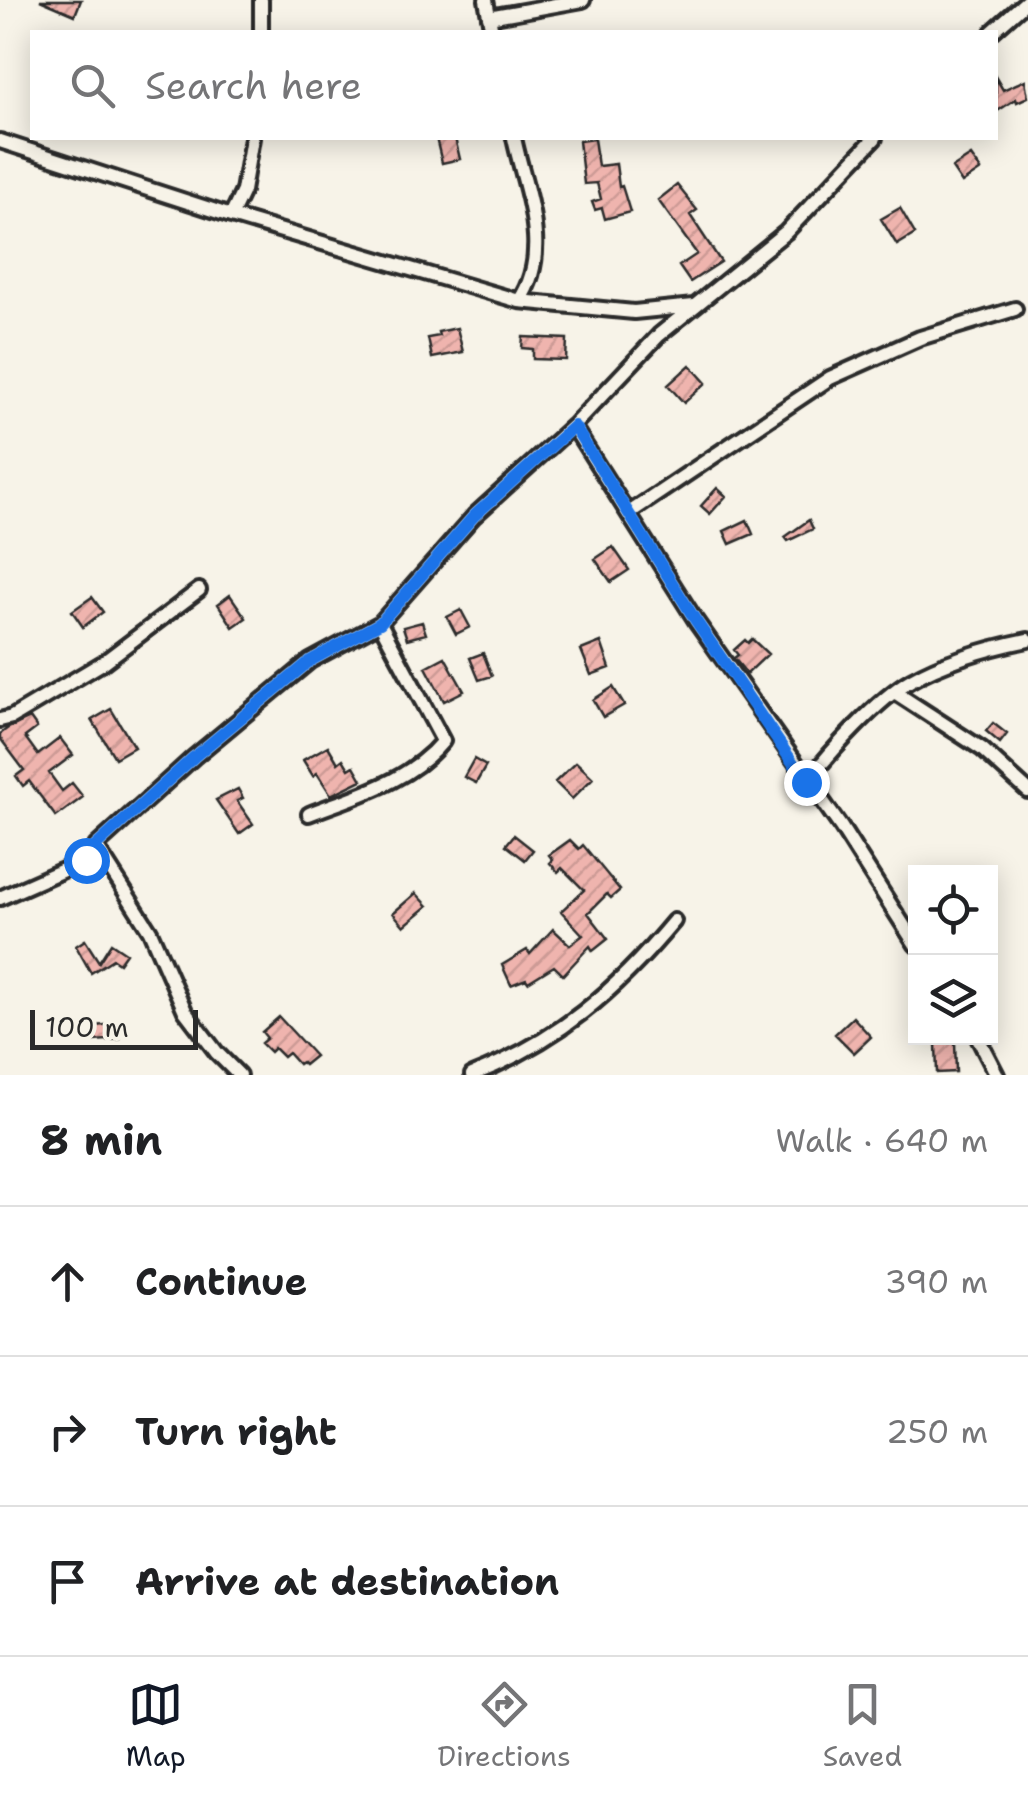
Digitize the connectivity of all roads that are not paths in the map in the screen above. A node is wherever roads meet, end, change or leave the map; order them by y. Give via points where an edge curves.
1 (260, 0) edge
2 (486, 0) edge
3 (583, 0) edge
4 (1028, 0) edge
5 (489, 17) junction
6 (261, 30) edge
7 (492, 30) edge
8 (994, 30) edge
9 (252, 140) edge
10 (514, 140) edge
11 (873, 140) edge
12 (0, 141) edge
13 (231, 216) junction
14 (519, 301) junction
15 (697, 306) junction
16 (1015, 309) dead end
17 (574, 426) junction
18 (629, 513) junction
19 (199, 590) dead end
20 (380, 623) junction
21 (1028, 640) edge
22 (896, 693) junction
23 (0, 720) edge
24 (806, 782) junction
25 (1028, 791) edge
26 (309, 814) dead end
27 (96, 846) junction
28 (0, 898) edge
29 (674, 921) dead end
30 (908, 933) edge
31 (982, 1045) edge
32 (238, 1075) edge
33 (472, 1075) edge
34 (998, 1075) edge

1 - 6 street
2 - 5 street
3 - 5 street
4 - 8 street
5 - 7 street
9 - 13 street via 244,191
10 - 14 street via 536,253
11 - 15 street via 786,232
12 - 13 street
13 - 14 street
14 - 15 street via 634,312
15 - 17 street via 659,335
16 - 18 street via 920,338 830,378
17 - 18 street
17 - 20 street via 474,516
18 - 24 street
19 - 23 street via 104,662
20 - 26 street via 443,741 401,778
20 - 27 street via 310,661
21 - 22 street via 926,672
22 - 24 street via 833,748
22 - 25 street via 982,749
24 - 30 street
27 - 28 street via 86,860
27 - 32 street via 150,931 185,1010
29 - 33 street via 632,972 578,1016 520,1056
31 - 34 street

